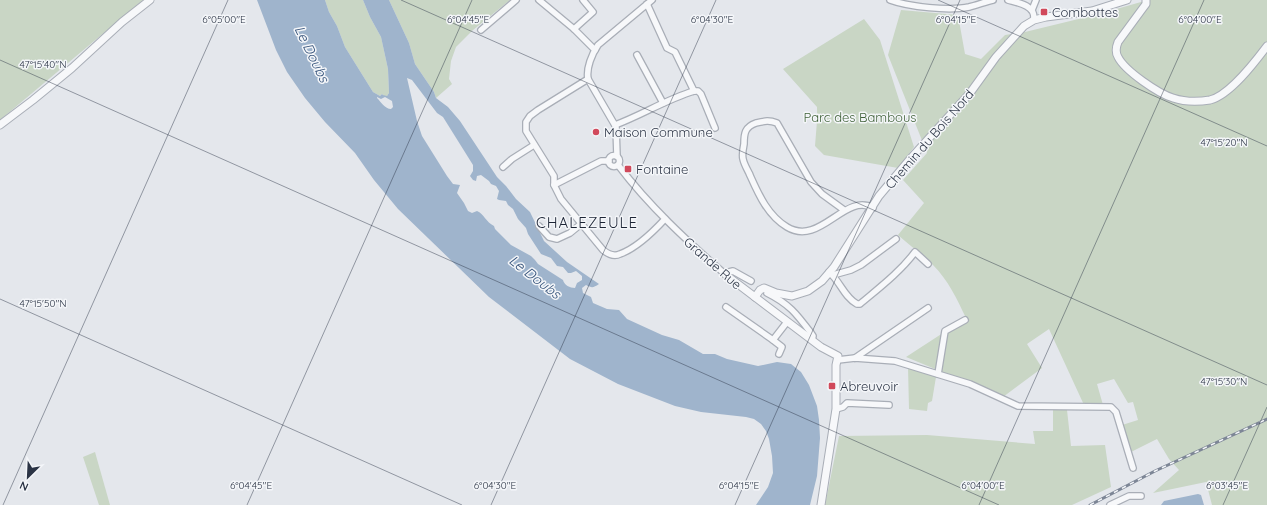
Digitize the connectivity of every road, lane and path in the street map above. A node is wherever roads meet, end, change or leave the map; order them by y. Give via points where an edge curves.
1 (150, 0) edge
2 (516, 0) edge
3 (539, 0) edge
4 (583, 0) edge
5 (890, 0) edge
6 (993, 0) edge
7 (1008, 0) edge
8 (1036, 0) edge
9 (1126, 0) edge
10 (650, 2) edge
11 (1146, 2) edge
12 (1032, 10) junction
13 (1034, 20) junction
14 (574, 29) junction
15 (480, 30) dead end
16 (1267, 46) edge
17 (595, 50) junction
18 (638, 55) dead end
19 (588, 79) junction
20 (694, 91) junction
21 (664, 103) junction
22 (0, 125) edge
23 (615, 125) junction
24 (715, 128) dead end
25 (534, 144) junction
26 (617, 156) junction
27 (609, 161) junction
28 (618, 165) junction
29 (503, 168) dead end
30 (554, 185) junction
31 (873, 208) junction
32 (844, 210) junction
33 (665, 219) junction
34 (580, 224) junction
35 (539, 226) dead end
36 (896, 239) dead end
37 (928, 264) dead end
38 (831, 274) junction
39 (726, 275) junction
40 (751, 281) dead end
41 (767, 293) dead end
42 (754, 297) junction
43 (726, 307) dead end
44 (928, 308) dead end
45 (965, 320) dead end
46 (787, 322) junction
47 (773, 340) junction
48 (812, 340) junction
49 (780, 354) dead end
50 (834, 358) junction
51 (852, 358) junction
52 (938, 374) junction
53 (889, 405) dead end
54 (836, 409) junction
55 (1134, 468) dead end
56 (1140, 496) dead end
57 (821, 505) edge
58 (1110, 505) edge

1 - 22 street via 72,68
2 - 15 street
3 - 14 street
4 - 14 street via 593,12
5 - 6 street via 914,6 958,8
7 - 12 street
8 - 12 street
9 - 13 street, Chemin du Bois Nord via 1092,11
10 - 17 street via 603,40
10 - 20 street via 667,48 675,52
11 - 16 street via 1122,36 1116,46 1116,52 1118,58 1133,73 1171,98 1197,101 1211,100 1219,96 1244,74
12 - 13 street
13 - 31 street, Chemin du Bois Nord via 1018,32 996,57 970,94 911,158 879,196
14 - 17 street
17 - 19 street via 587,71
18 - 21 street
19 - 23 street
19 - 25 street via 530,116 526,122 526,131
20 - 21 street
20 - 24 street via 701,94
21 - 23 street
23 - 26 street
25 - 29 street
25 - 30 street via 554,176
26 - 27 street via 612,156
26 - 28 street via 620,160
27 - 28 street via 613,166
27 - 30 street via 601,161
28 - 33 street, Grande Rue
30 - 34 street
31 - 32 street via 861,204
31 - 38 street, Chemin du Bois Nord
32 - 32 street via 822,226 809,230 797,232 779,222 758,195 743,159 744,134 748,127 766,120 777,123 811,182 826,198
33 - 34 street via 644,239 620,255 607,254
33 - 39 street, Grande Rue
34 - 35 street via 570,233 557,239 549,237
36 - 38 street via 862,265 852,270
37 - 38 street via 916,252 860,304 856,304 847,296
38 - 42 street, Chemin du Bois Nord via 803,293 789,296 764,288
39 - 40 street via 733,271
39 - 42 street, Grande Rue
41 - 48 street via 795,312 813,336
42 - 46 street, Grande Rue
43 - 47 street
44 - 51 street
45 - 52 street via 946,331
46 - 47 street
46 - 48 street, Grande Rue
47 - 49 street via 782,347
48 - 50 street, Grande Rue
50 - 51 street
50 - 54 street
51 - 52 street via 896,361
52 - 55 street via 970,384 1018,406 1111,407 1116,412
53 - 54 street via 847,403
54 - 57 street
56 - 58 street via 1129,496

